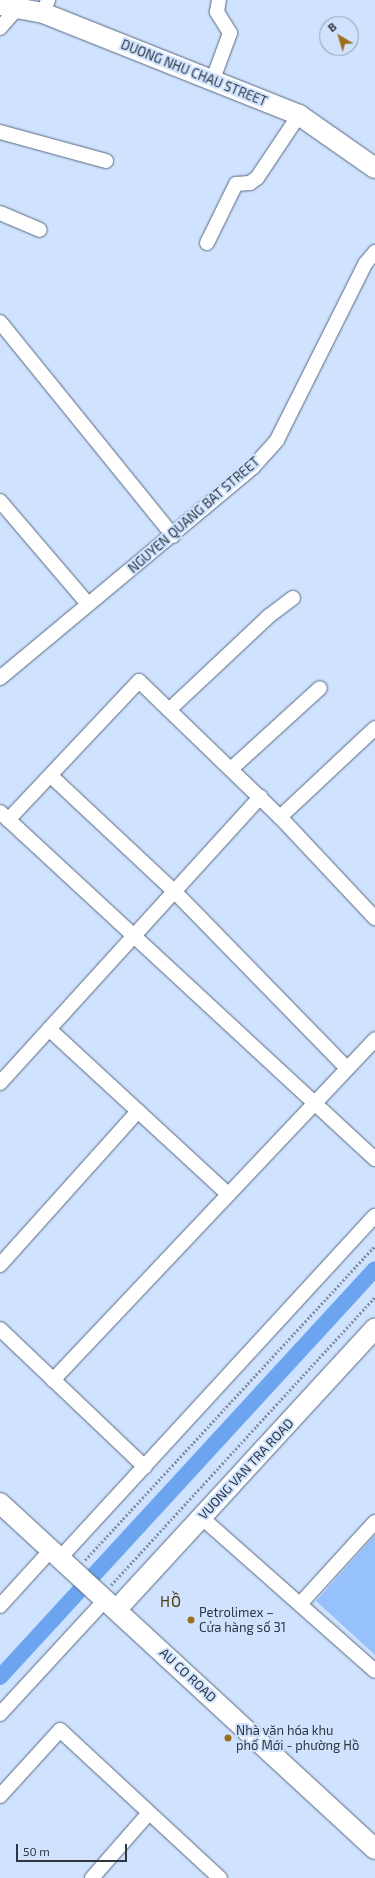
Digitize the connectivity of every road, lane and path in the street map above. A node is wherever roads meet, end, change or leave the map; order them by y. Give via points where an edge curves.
1 (219, 0) edge
2 (46, 7) edge
3 (7, 8) edge
4 (0, 28) edge
5 (213, 79) junction
6 (299, 115) junction
7 (0, 132) edge
8 (106, 161) dead end
9 (375, 168) edge
10 (0, 213) edge
11 (40, 230) dead end
12 (207, 243) dead end
13 (375, 252) edge
14 (0, 322) edge
15 (0, 501) edge
16 (172, 536) junction
17 (293, 598) dead end
18 (88, 604) junction
19 (0, 678) edge
20 (320, 688) dead end
21 (169, 710) junction
22 (375, 728) edge
23 (230, 770) junction
24 (51, 776) junction
25 (260, 797) junction
26 (4, 816) edge
27 (280, 817) junction
28 (174, 891) junction
29 (375, 918) edge
30 (134, 935) junction
31 (49, 1029) junction
32 (375, 1038) edge
33 (346, 1067) junction
34 (0, 1083) edge
35 (313, 1101) junction
36 (138, 1112) junction
37 (375, 1158) edge
38 (227, 1193) junction
39 (375, 1216) edge
40 (375, 1246) edge
41 (0, 1265) edge
42 (375, 1297) edge
43 (375, 1328) edge
44 (0, 1329) edge
45 (52, 1380) junction
46 (145, 1467) junction
47 (0, 1503) edge
48 (201, 1517) junction
49 (375, 1522) edge
50 (63, 1561) junction
51 (108, 1601) junction
52 (300, 1604) junction
53 (0, 1606) edge
54 (375, 1671) edge
55 (0, 1714) edge
56 (0, 1796) edge
57 (150, 1813) junction
58 (375, 1849) edge
59 (92, 1878) edge
60 (220, 1878) edge

1 - 5 street via 216,12 230,33
2 - 3 main road, DUONG NHU CHAU STREET
2 - 5 main road, DUONG NHU CHAU STREET
3 - 4 street
5 - 6 main road, DUONG NHU CHAU STREET
6 - 9 main road, DUONG NHU CHAU STREET
6 - 12 street via 257,178 250,184 236,184
7 - 8 street
10 - 11 street
13 - 16 street, NGUYEN QUANG BAT STREET via 365,264 277,440 253,467
14 - 16 street
15 - 18 street
16 - 18 street, NGUYEN QUANG BAT STREET
17 - 21 street via 269,616
18 - 19 street, NGUYEN QUANG BAT STREET
20 - 23 street
21 - 23 street
21 - 24 street via 139,681
22 - 27 street
23 - 25 street
24 - 26 street
24 - 28 street
25 - 27 street
25 - 28 street
26 - 30 street
27 - 29 street
28 - 30 street
28 - 33 street
30 - 31 street
30 - 35 street
31 - 34 street
31 - 36 street
32 - 33 street
33 - 35 street
35 - 37 street
35 - 38 street
36 - 38 street
36 - 41 street
38 - 45 street
39 - 46 street
40 - 50 path
42 - 51 path
43 - 48 main road, VUONG VAN TRA ROAD
44 - 45 street
45 - 46 street
46 - 50 street
47 - 50 main road, AU CO ROAD
48 - 51 main road, VUONG VAN TRA ROAD
48 - 52 street
49 - 52 street
50 - 51 main road, AU CO ROAD
50 - 53 street
51 - 55 street
51 - 58 main road, AU CO ROAD
52 - 54 street
56 - 57 street via 60,1730
57 - 59 street
57 - 60 street

